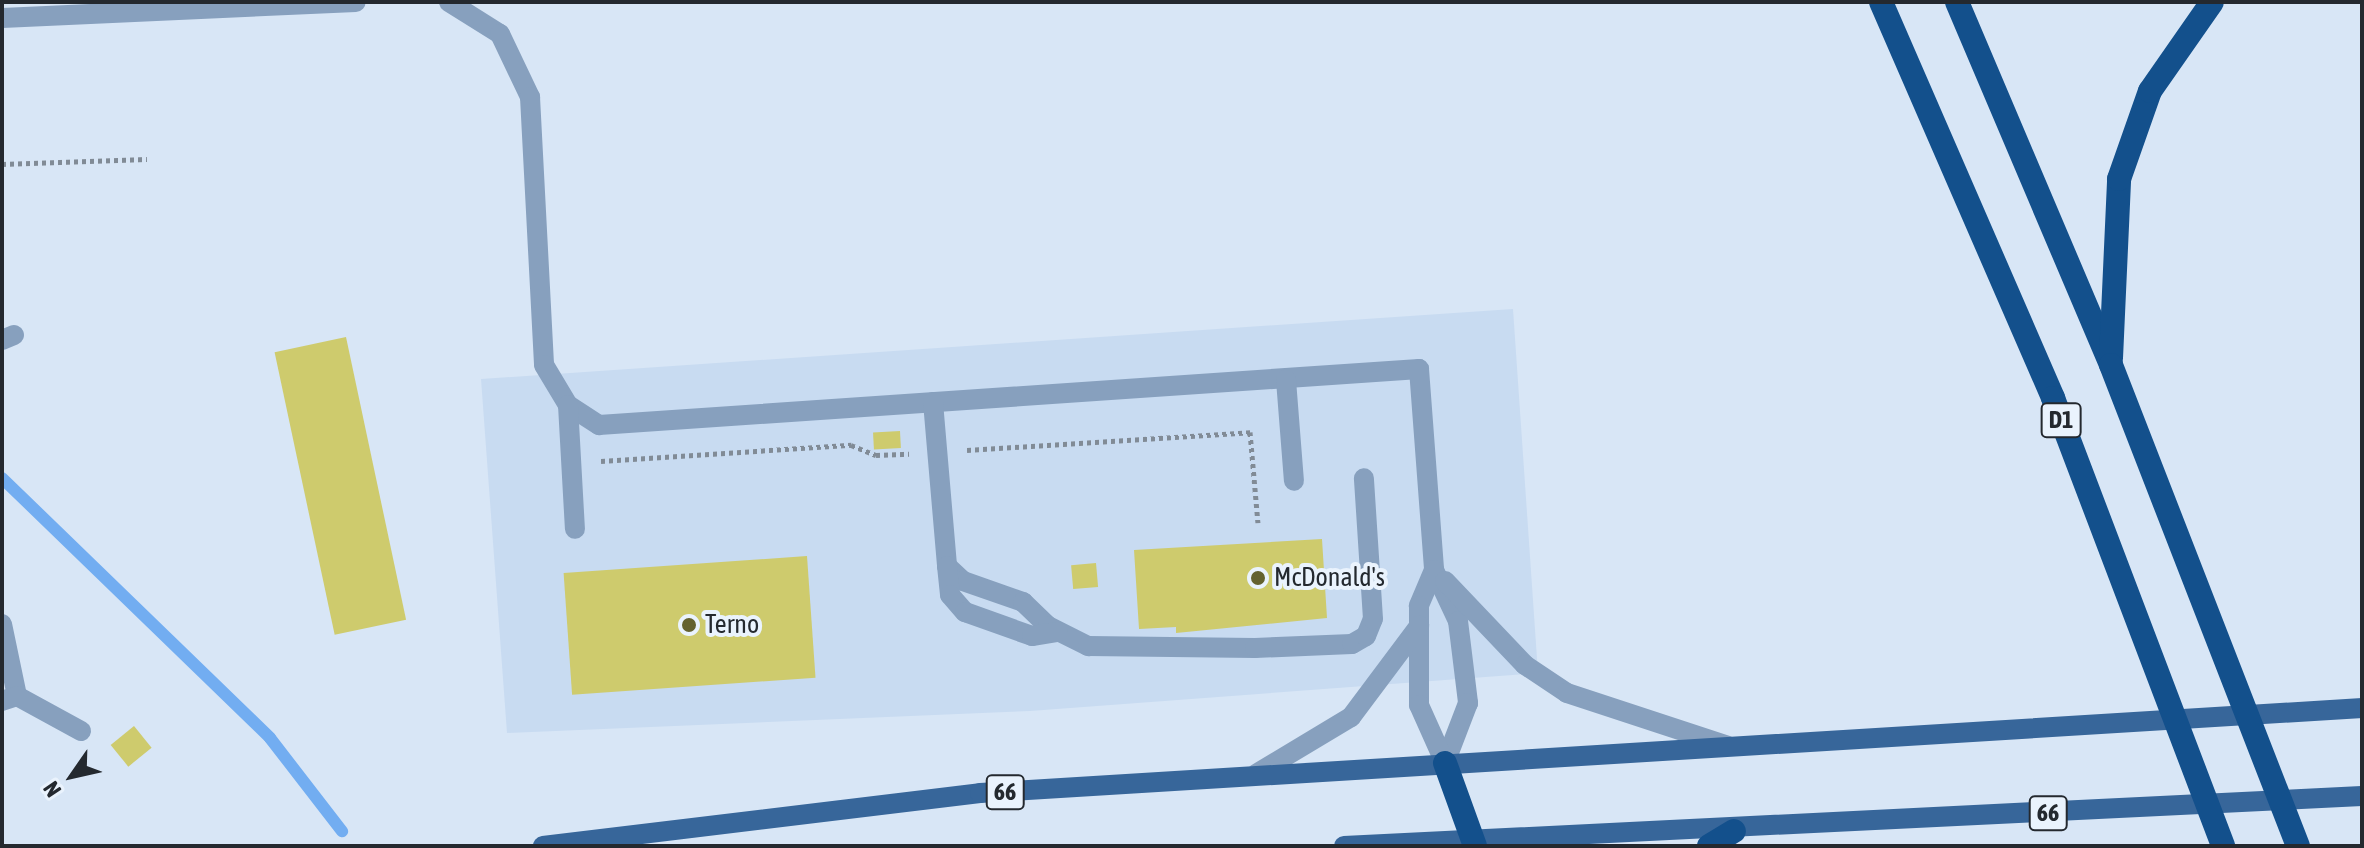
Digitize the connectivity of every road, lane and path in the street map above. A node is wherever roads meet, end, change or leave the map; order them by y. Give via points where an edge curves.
1 (356, 2) edge
2 (449, 2) edge
3 (1881, 2) edge
4 (1957, 2) edge
5 (2212, 2) edge
6 (2, 18) edge
7 (147, 159) dead end
8 (2, 164) edge
9 (2111, 365) junction
10 (1286, 380) junction
11 (933, 402) junction
12 (568, 405) junction
13 (1364, 478) dead end
14 (1294, 481) dead end
15 (575, 529) dead end
16 (947, 566) junction
17 (1434, 570) junction
18 (2, 624) edge
19 (1419, 626) junction
20 (1058, 632) junction
21 (10, 698) edge
22 (2362, 708) edge
23 (81, 731) dead end
24 (1732, 747) junction
25 (1445, 763) junction
26 (1256, 774) junction
27 (2362, 796) edge
28 (1734, 831) junction
29 (1468, 843) edge
30 (543, 846) edge
31 (1344, 846) edge
32 (1709, 846) edge
33 (2223, 846) edge
34 (2298, 846) edge

1 - 6 street
2 - 12 street via 500,34 530,97 544,365
3 - 33 highway, D1, bridge via 2053,398
4 - 9 highway, D1
5 - 9 highway via 2150,91 2119,179
7 - 8 path
9 - 34 highway, D1, bridge
10 - 11 street
10 - 14 street
10 - 17 street via 1419,369
11 - 12 street via 599,425
11 - 16 street
12 - 15 street
13 - 20 street via 1373,619 1352,644 1088,646
16 - 20 street via 963,581 1023,602
16 - 20 street via 950,595 965,612 1032,636
17 - 19 street
17 - 24 street via 1525,665 1567,693
17 - 25 street via 1458,621 1468,703
18 - 21 street
19 - 25 street via 1419,705
19 - 26 street via 1351,717
21 - 23 street
22 - 24 main road, 66
24 - 25 main road, 66
25 - 26 main road, 66
25 - 29 highway
26 - 30 main road, 66 via 980,793
27 - 28 main road, 66
28 - 29 main road, 66
28 - 32 highway
29 - 31 main road, 66

